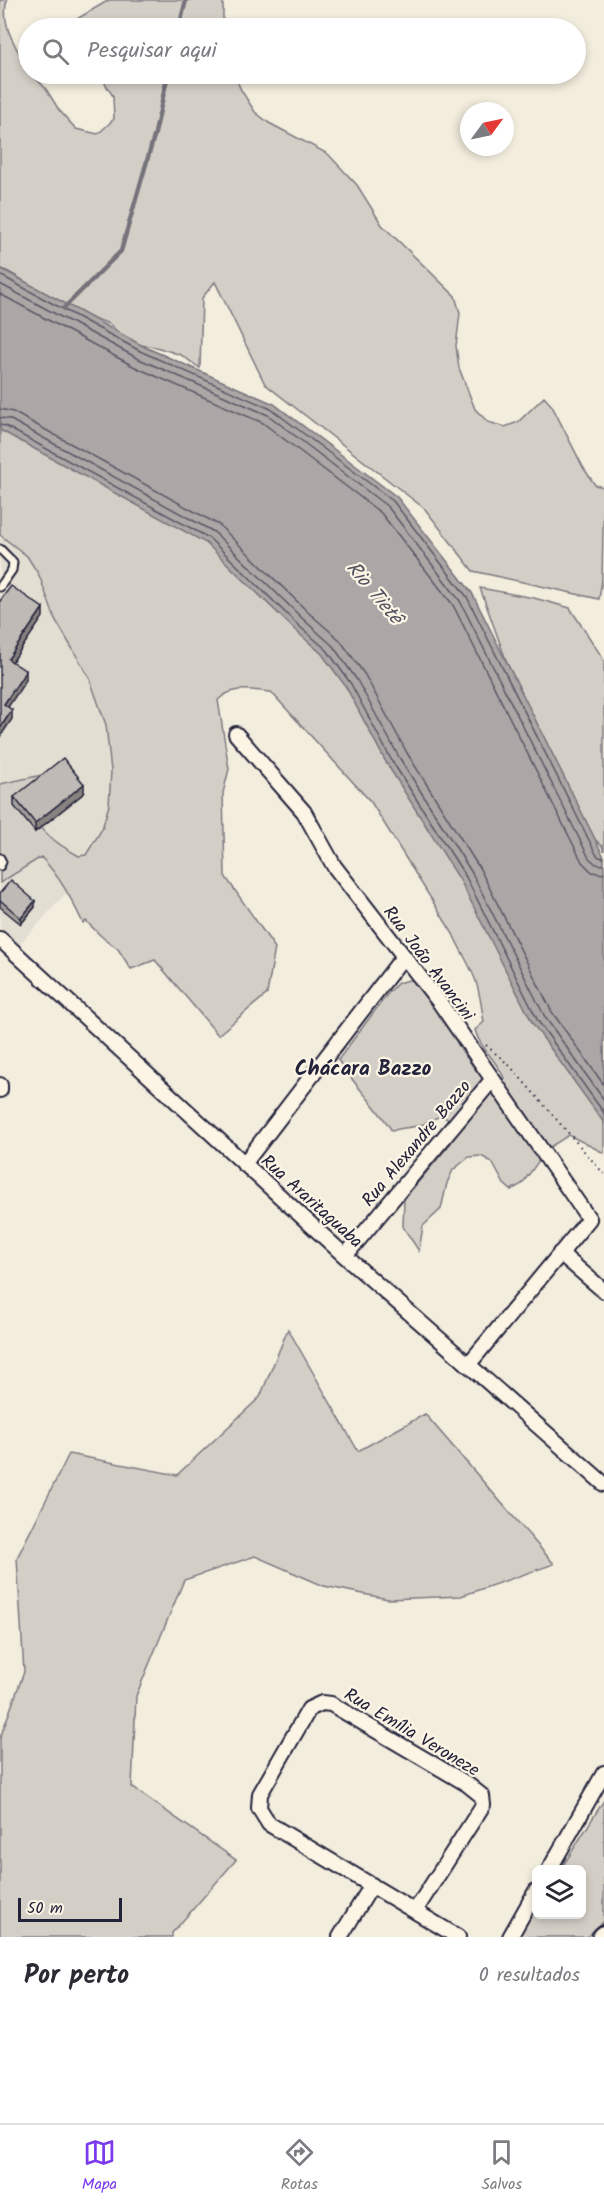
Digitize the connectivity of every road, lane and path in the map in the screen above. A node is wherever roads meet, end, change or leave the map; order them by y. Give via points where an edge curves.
1 (0, 549) edge
2 (0, 587) edge
3 (236, 734) dead end
4 (0, 858) edge
5 (0, 866) edge
6 (0, 939) edge
7 (403, 957) junction
8 (484, 1042) dead end
9 (492, 1080) junction
10 (0, 1085) edge
11 (0, 1090) edge
12 (244, 1164) junction
13 (604, 1174) edge
14 (560, 1253) junction
15 (345, 1256) junction
16 (604, 1291) edge
17 (468, 1365) junction
18 (604, 1484) edge
19 (604, 1773) edge
20 (551, 1865) edge
21 (372, 1886) junction
22 (532, 1900) edge
23 (415, 1911) junction
24 (340, 1937) edge
25 (458, 1937) edge
26 (510, 1937) edge

1 - 2 lane via 13,562
3 - 7 street, Rua João Avancini via 304,812 334,866
4 - 5 lane
6 - 12 street, Rua Araritaguaba
7 - 9 street, Rua João Avancini via 440,1003
7 - 12 street
8 - 13 path via 510,1066
9 - 14 street, Rua João Avancini via 589,1219
9 - 15 street, Rua Alexandre Bazzo
10 - 11 street
12 - 15 street, Rua Araritaguaba
14 - 16 street
14 - 17 street
15 - 17 street, Rua Araritaguaba
17 - 18 street, Rua Araritaguaba
19 - 20 street
21 - 23 street
21 - 23 street, Rua Emília Veroneze via 269,1824 259,1808 260,1794 309,1709 322,1703 331,1704 482,1796 483,1805
21 - 24 street
22 - 26 street
23 - 25 street

